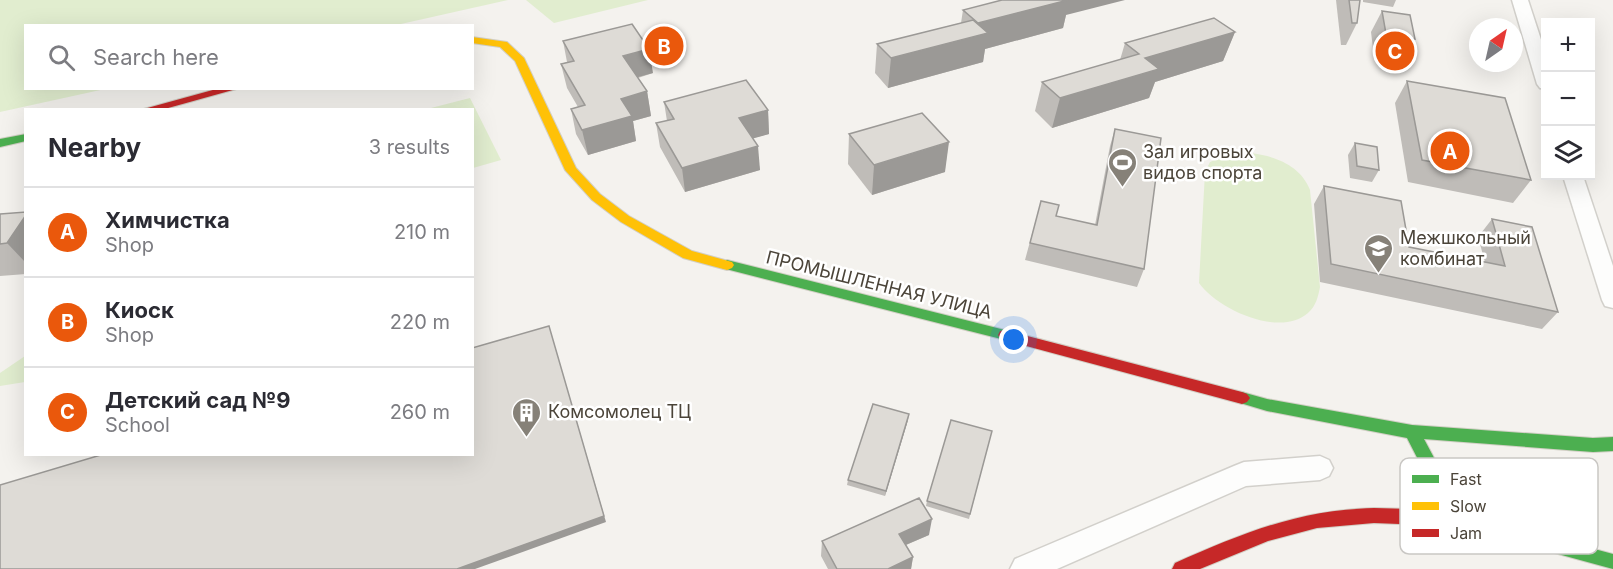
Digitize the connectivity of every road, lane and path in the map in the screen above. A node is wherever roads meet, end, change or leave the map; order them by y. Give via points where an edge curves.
1 (1520, 0) edge
2 (474, 40) edge
3 (1541, 72) edge
4 (227, 90) edge
5 (153, 108) edge
6 (24, 137) edge
7 (0, 143) edge
8 (1574, 180) edge
9 (1613, 300) edge
10 (1412, 432) junction
11 (1613, 444) edge
12 (1593, 445) junction
13 (1426, 458) edge
14 (1613, 459) edge
15 (1320, 468) dead end
16 (1400, 516) edge
17 (1585, 554) edge
18 (1613, 562) edge
19 (1025, 569) edge
20 (1181, 569) edge

1 - 3 street
2 - 10 street, ПРОМЫШЛЕННАЯ УЛИЦА via 503,44 520,60 571,170 581,183 623,219 688,255 1267,405
4 - 5 street
6 - 7 street
8 - 9 street
10 - 12 street, ПРОМЫШЛЕННАЯ УЛИЦА
10 - 13 street
11 - 12 street, ПРОМЫШЛЕННАЯ УЛИЦА
12 - 14 street
15 - 19 street via 1244,474
16 - 20 street via 1299,524 1239,543
17 - 18 street

